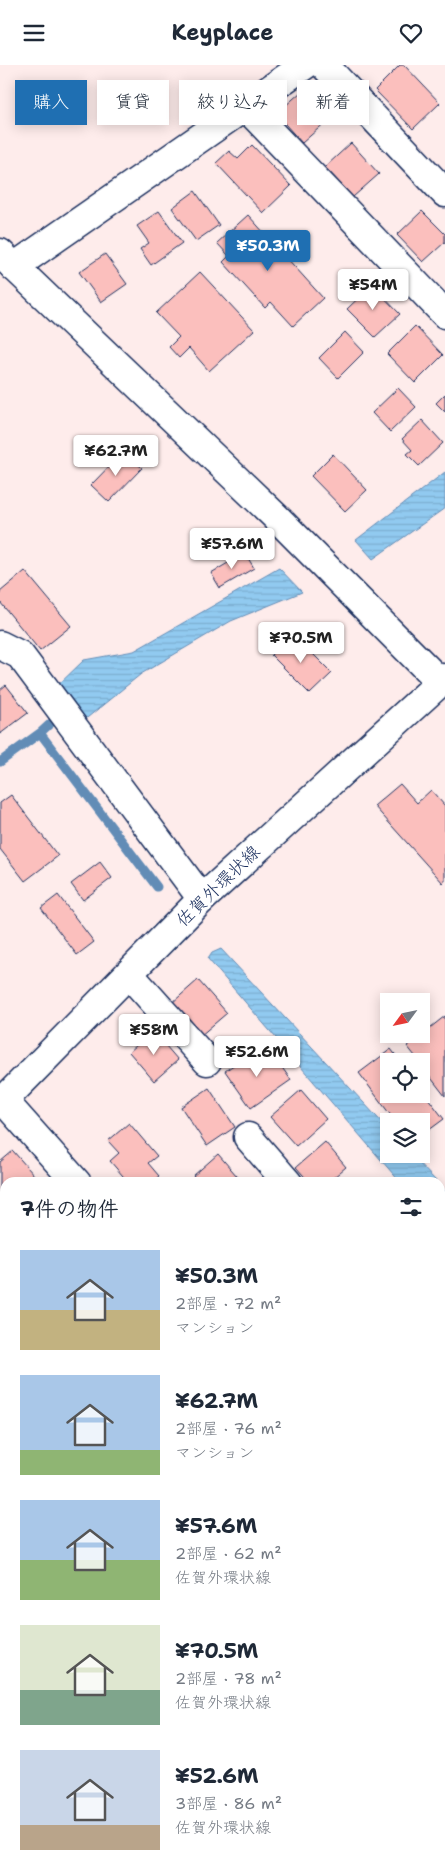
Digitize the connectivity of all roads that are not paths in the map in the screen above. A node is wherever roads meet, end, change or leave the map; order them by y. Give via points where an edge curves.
1 (306, 65) edge
2 (324, 65) edge
3 (285, 80) edge
4 (218, 125) edge
5 (263, 125) edge
6 (445, 193) edge
7 (7, 260) edge
8 (445, 314) edge
9 (0, 645) edge
10 (443, 683) edge
11 (202, 899) junction
12 (129, 974) junction
13 (207, 1061) dead end
14 (2, 1102) edge
15 (248, 1137) dead end
16 (71, 1177) edge
17 (283, 1177) edge

1 - 3 street
2 - 6 street
4 - 7 street
5 - 8 street
7 - 10 street via 276,517
9 - 11 street via 20,655
10 - 11 street, 佐賀外環状線
11 - 12 street, 佐賀外環状線
12 - 13 street
12 - 14 street, 佐賀外環状線
14 - 16 street
15 - 17 street

